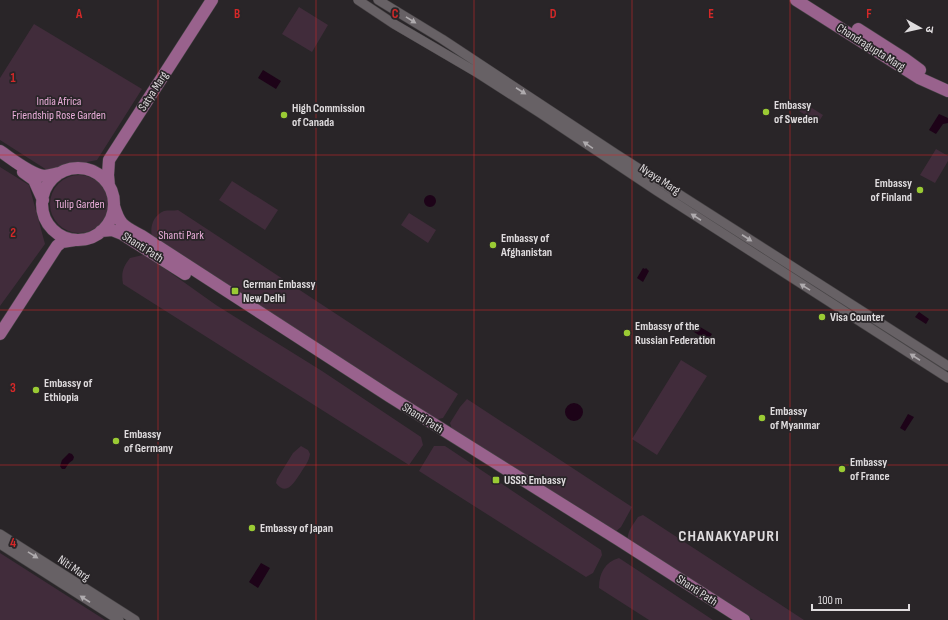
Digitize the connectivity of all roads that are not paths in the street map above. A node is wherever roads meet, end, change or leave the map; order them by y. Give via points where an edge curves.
1 (204, 0) edge
2 (212, 0) edge
3 (358, 0) edge
4 (378, 0) edge
5 (796, 0) edge
6 (811, 0) edge
7 (948, 83) edge
8 (948, 91) edge
9 (0, 151) edge
10 (0, 156) edge
11 (80, 168) junction
12 (60, 173) junction
13 (109, 187) junction
14 (42, 200) junction
15 (114, 206) junction
16 (52, 228) junction
17 (101, 232) junction
18 (74, 240) junction
19 (0, 317) edge
20 (0, 334) edge
21 (948, 366) edge
22 (948, 378) edge
23 (0, 534) edge
24 (0, 544) edge
25 (119, 620) edge
26 (135, 620) edge
27 (729, 620) edge
28 (744, 620) edge

1 - 11 main road, Satya Marg via 101,161 95,166
2 - 13 main road, Satya Marg via 109,160
22 -> 3 street, Nyaya Marg via 540,113
4 -> 21 street, Nyaya Marg
5 - 8 main road, Chandragupta Marg via 919,78
6 - 7 main road, Chandragupta Marg via 923,72
9 - 12 main road via 39,175
10 - 14 main road via 34,180
11 - 12 main road
11 - 13 main road via 102,177
12 - 14 main road via 48,185
13 - 15 main road
14 - 16 main road via 45,218
15 - 17 main road via 110,220
15 - 28 main road, Shanti Path via 124,226
16 - 18 main road via 62,236
16 - 19 main road via 46,251
17 - 18 main road
17 - 27 main road, Shanti Path via 112,230 122,234
18 - 20 main road via 56,246
23 -> 26 street, Niti Marg
25 -> 24 street, Niti Marg

